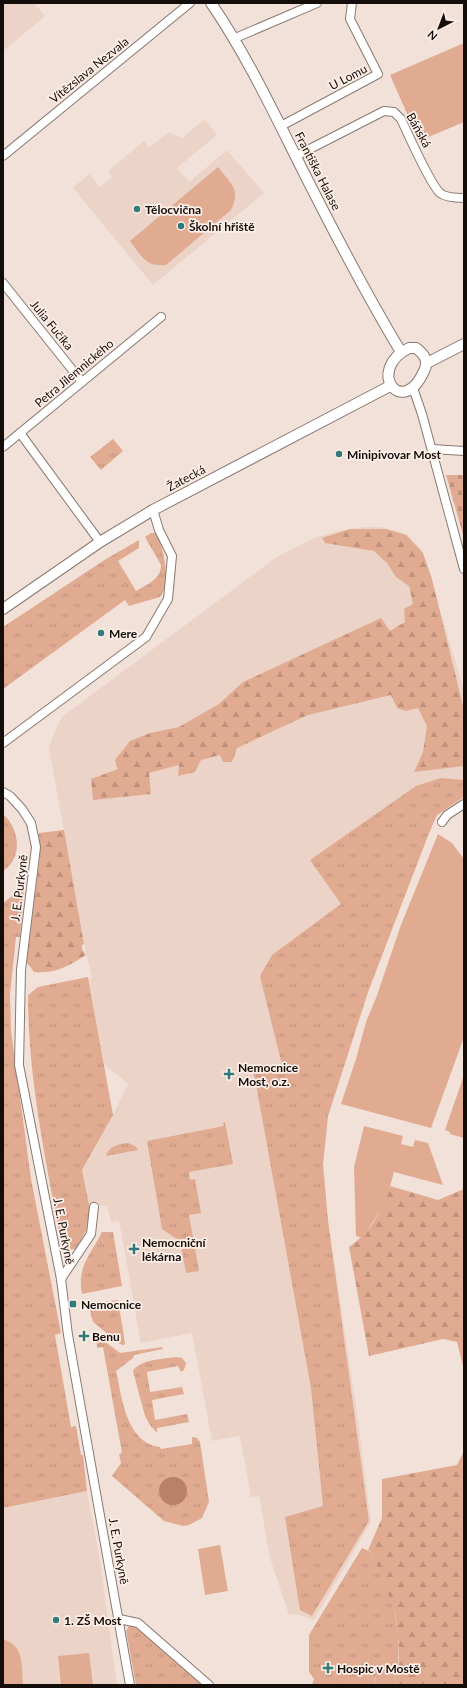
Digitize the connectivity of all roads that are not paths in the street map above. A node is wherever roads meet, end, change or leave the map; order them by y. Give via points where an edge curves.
1 (190, 3) edge
2 (211, 3) edge
3 (317, 3) edge
4 (352, 3) edge
5 (234, 38) junction
6 (281, 126) junction
7 (3, 156) edge
8 (296, 156) junction
9 (464, 198) edge
10 (3, 283) edge
11 (161, 317) dead end
12 (464, 344) edge
13 (401, 352) junction
14 (427, 363) junction
15 (82, 382) junction
16 (390, 386) junction
17 (413, 388) junction
18 (20, 433) junction
19 (3, 447) edge
20 (432, 449) junction
21 (464, 451) edge
22 (153, 510) junction
23 (100, 542) junction
24 (464, 569) edge
25 (3, 609) edge
26 (3, 743) edge
27 (3, 792) edge
28 (464, 804) edge
29 (442, 822) dead end
30 (94, 1207) dead end
31 (61, 1279) junction
32 (119, 1619) junction
33 (130, 1685) edge
34 (209, 1685) edge

1 - 7 street, Vítězslava Nezvala
2 - 5 street, Františka Halase
3 - 5 street
4 - 6 street, U Lomu via 350,19 378,74
5 - 6 street, Františka Halase
6 - 8 street, Františka Halase
8 - 9 street, Báňská via 384,111 394,112 401,119 440,193 452,198
8 - 13 street, Františka Halase via 342,247
10 - 15 street, Julia Fučíka
11 - 15 street, Petra Jilemnického
12 - 14 street
13 - 14 street via 416,348 424,354
13 - 16 street via 390,367
14 - 17 street
15 - 18 street, Petra Jilemnického
16 - 17 street via 397,392
16 - 22 street, Žatecká
17 - 20 street
18 - 19 street, Petra Jilemnického
18 - 23 street
20 - 21 street
20 - 24 street
22 - 23 street, Žatecká
22 - 26 street via 159,530 172,556 168,598 146,637
23 - 25 street, Žatecká
27 - 31 street, J. E. Purkyně via 10,796 31,823 36,847 21,979 19,1065
28 - 29 street via 447,815
30 - 31 street via 91,1234
31 - 32 street, J. E. Purkyně via 68,1335
32 - 33 street, J. E. Purkyně
32 - 34 street via 138,1623

